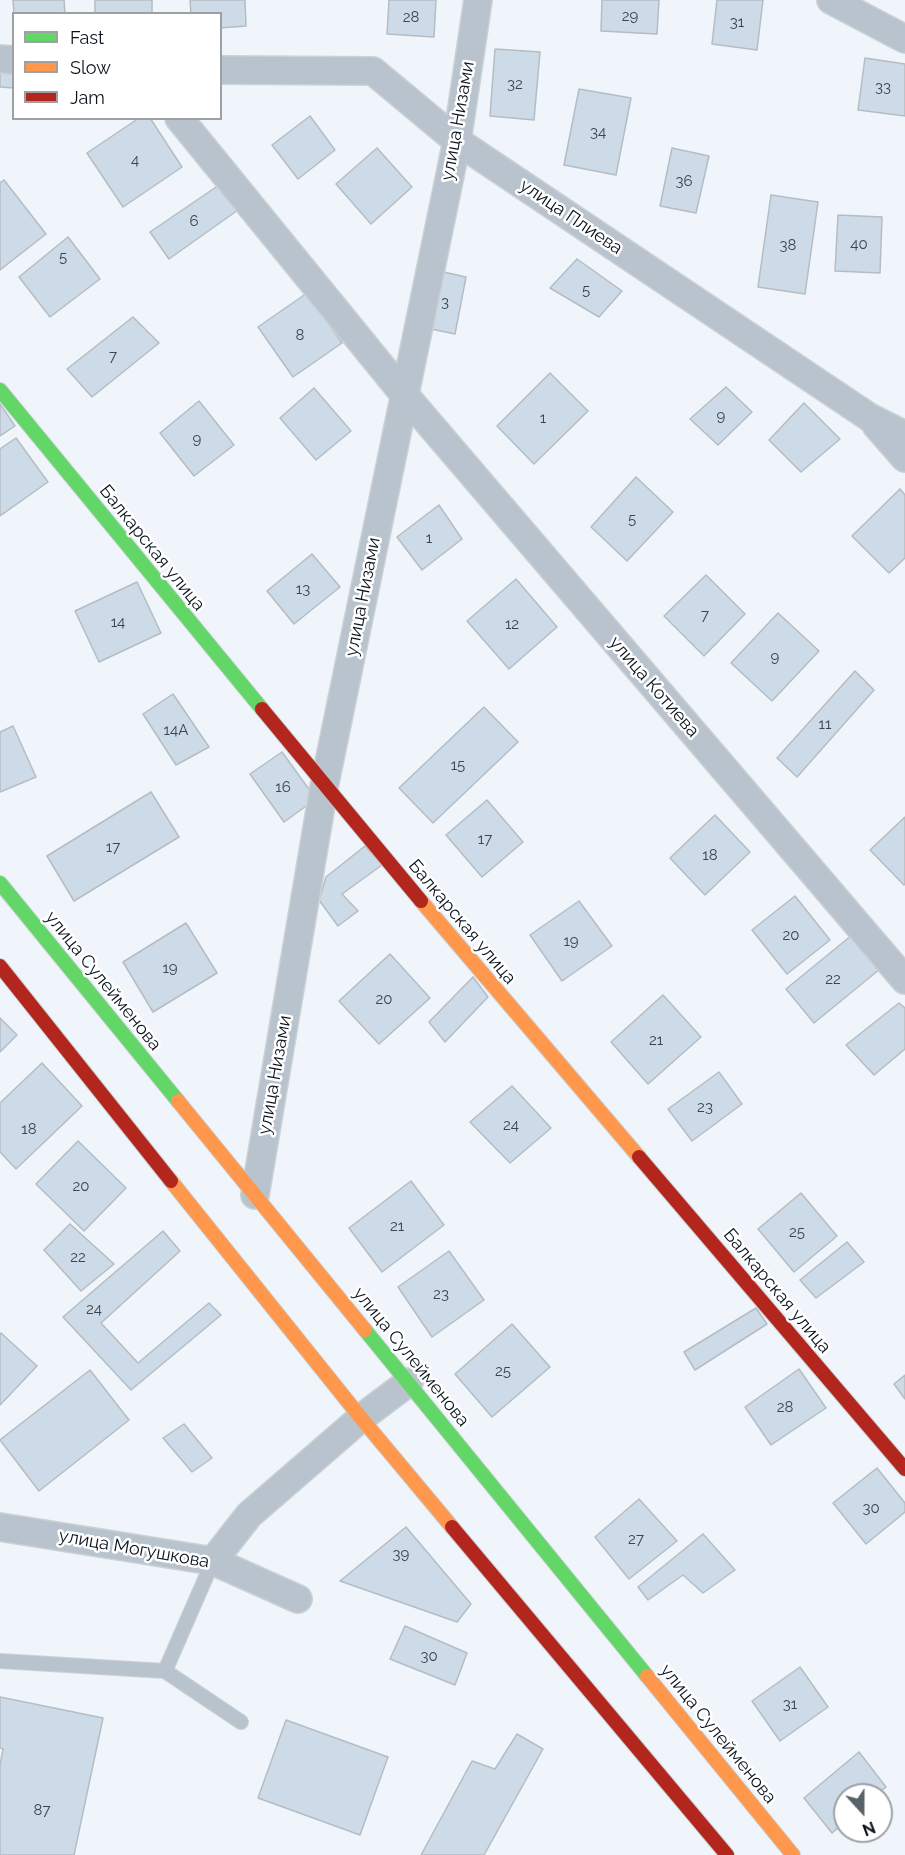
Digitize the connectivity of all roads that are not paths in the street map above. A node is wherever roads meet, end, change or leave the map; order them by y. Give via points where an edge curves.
1 (478, 0) edge
2 (831, 0) edge
3 (905, 39) edge
4 (222, 70) edge
5 (181, 120) edge
6 (457, 141) junction
7 (0, 390) edge
8 (403, 393) junction
9 (869, 417) junction
10 (905, 435) edge
11 (905, 458) edge
12 (324, 787) junction
13 (0, 883) edge
14 (0, 966) edge
15 (905, 980) edge
16 (255, 1195) junction
17 (409, 1382) junction
18 (361, 1418) junction
19 (905, 1469) edge
20 (0, 1527) edge
21 (213, 1562) junction
22 (298, 1599) dead end
23 (0, 1661) edge
24 (165, 1671) junction
25 (242, 1722) dead end
26 (727, 1855) edge
27 (793, 1855) edge

1 - 6 street, улица Низами
2 - 3 street
4 - 6 street, улица Плиева via 373,71
5 - 8 street, улица Котиева
6 - 8 street, улица Низами
6 - 9 street, улица Плиева
7 - 12 main road, Балкарская улица
8 - 12 street, улица Низами
8 - 15 street, улица Котиева
9 - 10 street, улица Плиева
9 - 11 street
12 - 16 street, улица Низами
12 - 19 main road, Балкарская улица
13 - 16 main road, улица Сулейменова
14 - 18 main road
16 - 17 main road, улица Сулейменова
17 - 18 street
17 - 27 main road, улица Сулейменова
18 - 21 street via 249,1515
18 - 26 main road
20 - 21 street, улица Могушкова
21 - 22 street, улица Могушкова
21 - 24 lane
23 - 24 lane
24 - 25 lane

